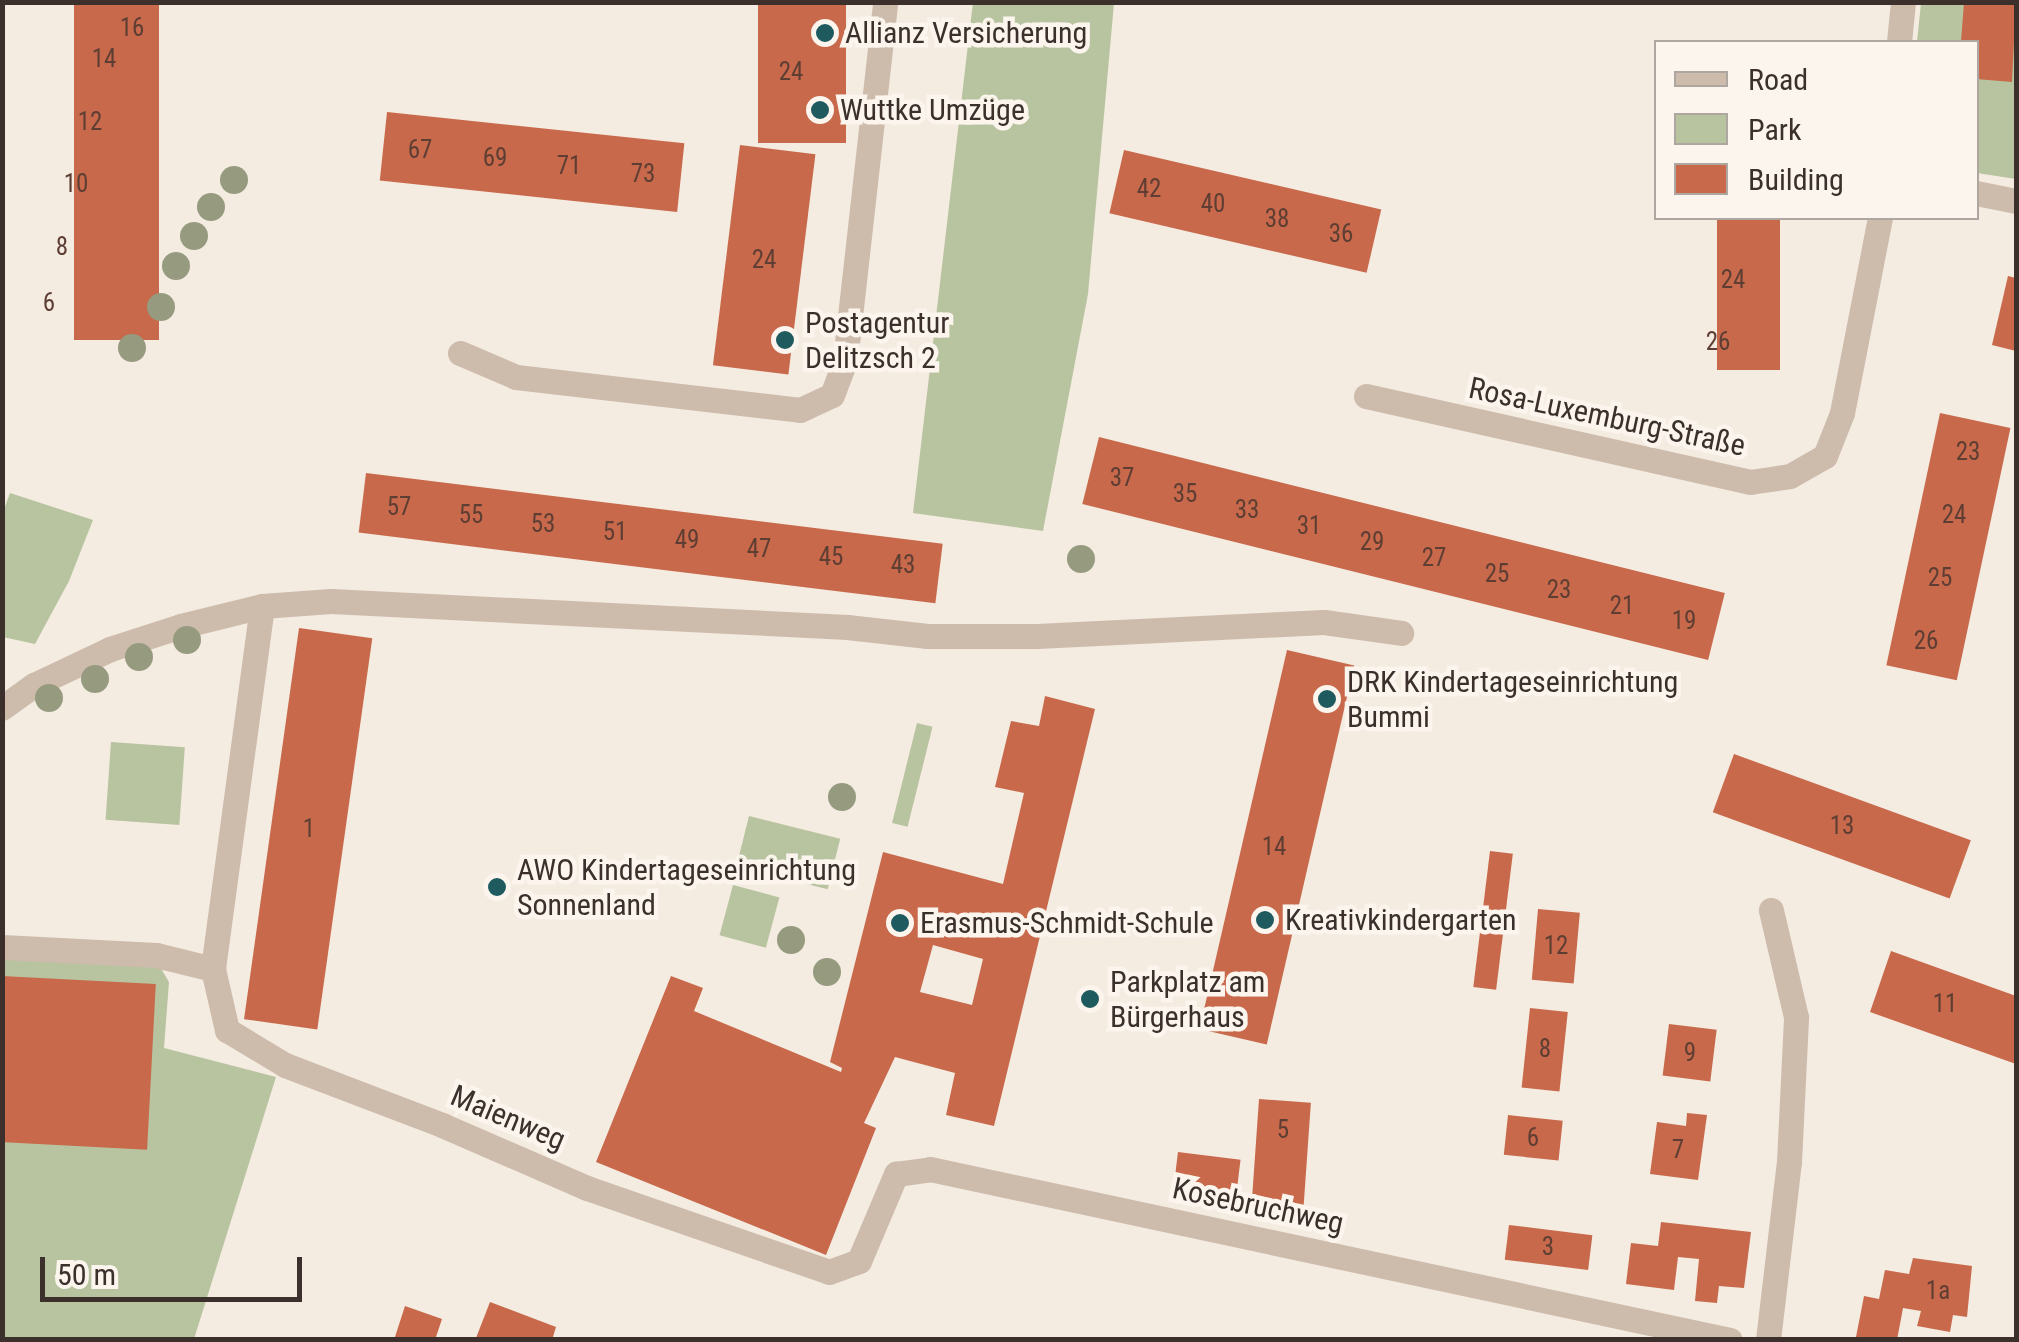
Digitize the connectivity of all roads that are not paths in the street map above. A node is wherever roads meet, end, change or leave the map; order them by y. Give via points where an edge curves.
1 (885, 2) edge
2 (1903, 2) edge
3 (1899, 40) edge
4 (1979, 194) edge
5 (2016, 202) edge
6 (1880, 220) edge
7 (460, 354) dead end
8 (1366, 396) dead end
9 (262, 606) junction
10 (1401, 633) dead end
11 (2, 708) edge
12 (1771, 910) dead end
13 (2, 948) edge
14 (214, 970) junction
15 (829, 1272) joint
16 (1730, 1340) edge
17 (1768, 1340) edge

1 - 7 street via 846,362 832,395 800,410 516,377
2 - 3 street
4 - 5 street
6 - 8 street, Rosa-Luxemburg-Straße via 1842,413 1825,456 1790,476 1750,482
9 - 10 street via 350,602 928,636 1324,622
9 - 11 street via 110,649
9 - 14 street, Maienweg
12 - 17 street via 1796,1017 1789,1162
13 - 14 street via 156,955
14 - 15 street, Maienweg via 227,1030 285,1066 587,1188
15 - 16 street, Kosebruchweg via 859,1261 896,1174 930,1170

